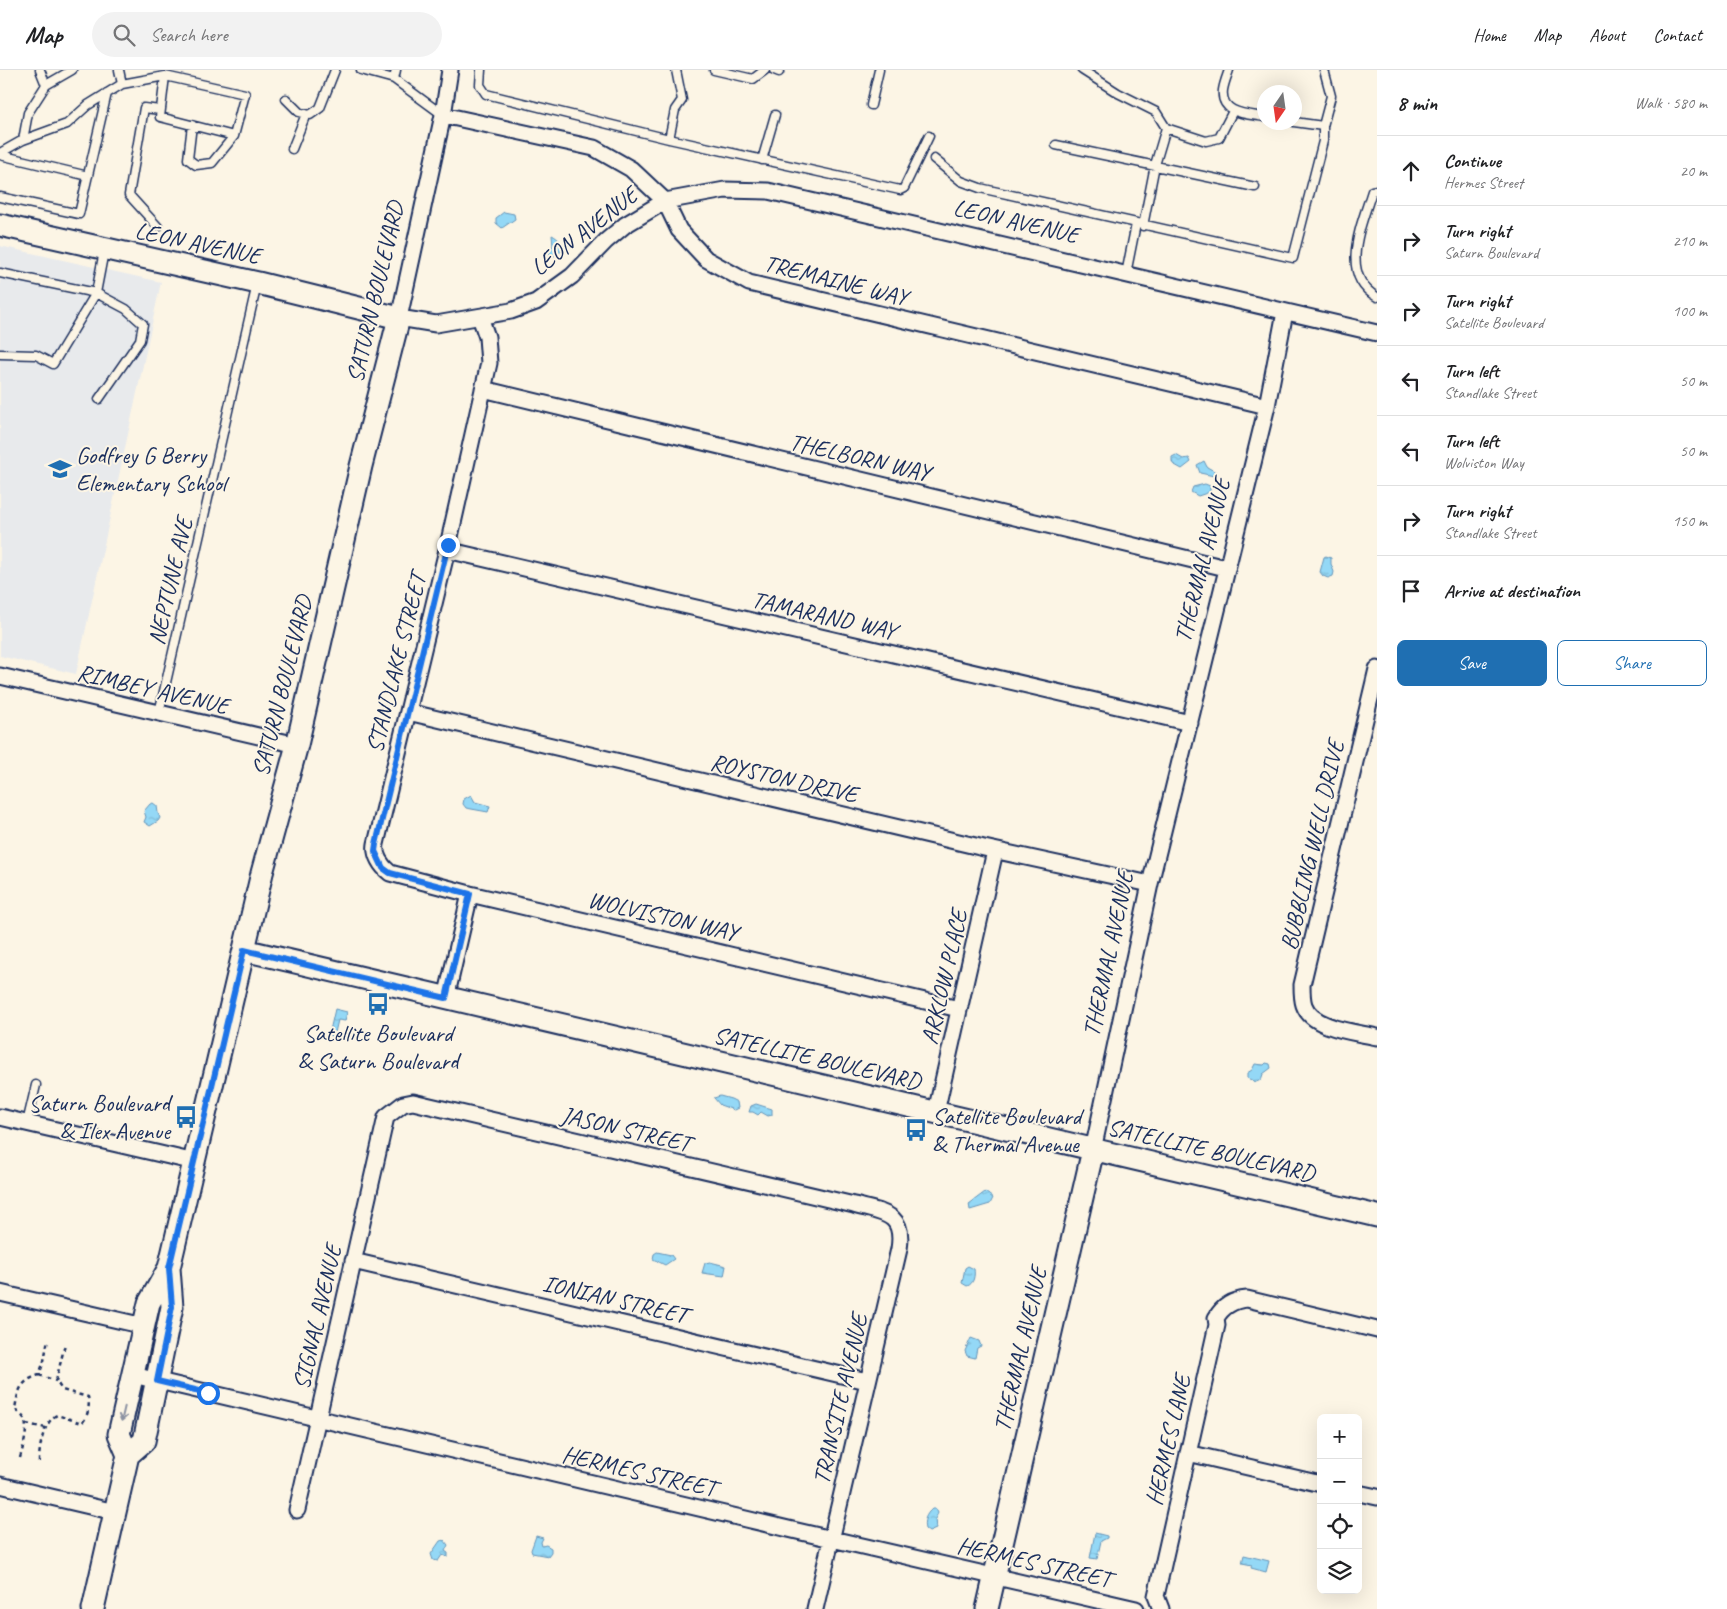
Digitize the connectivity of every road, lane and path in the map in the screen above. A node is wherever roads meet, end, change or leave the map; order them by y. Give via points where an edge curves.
1 (40, 70) edge
2 (72, 70) edge
3 (120, 70) edge
4 (335, 70) edge
5 (361, 70) edge
6 (396, 70) edge
7 (450, 70) edge
8 (481, 70) edge
9 (676, 70) edge
10 (714, 70) edge
11 (765, 70) edge
12 (774, 70) edge
13 (779, 70) edge
14 (879, 70) edge
15 (1082, 70) edge
16 (1229, 70) edge
17 (1324, 70) edge
18 (61, 74) edge
19 (165, 76) junction
20 (394, 79) junction
21 (122, 84) junction
22 (46, 85) junction
23 (107, 93) junction
24 (286, 99) dead end
25 (871, 105) dead end
26 (160, 110) junction
27 (1233, 111) junction
28 (306, 114) junction
29 (443, 115) junction
30 (775, 115) dead end
31 (1257, 115) edge
32 (1302, 123) edge
33 (192, 125) junction
34 (1323, 126) junction
35 (1166, 128) junction
36 (234, 136) junction
37 (929, 136) dead end
38 (669, 139) junction
39 (23, 140) junction
40 (1056, 145) dead end
41 (292, 149) dead end
42 (0, 154) edge
43 (934, 159) dead end
44 (762, 160) junction
45 (1155, 165) junction
46 (88, 176) junction
47 (1256, 187) dead end
48 (1377, 190) edge
49 (0, 197) edge
50 (665, 201) junction
51 (0, 225) edge
52 (1140, 225) junction
53 (158, 227) dead end
54 (105, 249) junction
55 (0, 273) edge
56 (1126, 274) junction
57 (258, 282) junction
58 (96, 293) junction
59 (1377, 297) edge
60 (1285, 312) junction
61 (480, 317) junction
62 (399, 318) junction
63 (1377, 333) edge
64 (0, 354) edge
65 (483, 390) junction
66 (98, 400) dead end
67 (1267, 406) junction
68 (447, 550) junction
69 (1226, 568) junction
70 (1377, 669) edge
71 (0, 676) edge
72 (408, 712) junction
73 (159, 713) junction
74 (1190, 723) junction
75 (297, 745) junction
76 (376, 844) joint
77 (995, 851) junction
78 (1150, 884) junction
79 (470, 894) junction
80 (244, 950) junction
81 (446, 998) junction
82 (959, 1009) junction
83 (1377, 1037) edge
84 (36, 1085) dead end
85 (936, 1112) junction
86 (0, 1117) edge
87 (28, 1123) junction
88 (382, 1134) joint
89 (1093, 1150) junction
90 (195, 1162) junction
91 (877, 1212) joint
92 (1377, 1216) edge
93 (353, 1261) junction
94 (169, 1268) junction
95 (0, 1293) edge
96 (144, 1326) junction
97 (1377, 1330) edge
98 (48, 1339) dead end
99 (66, 1344) dead end
100 (40, 1375) junction
101 (133, 1375) junction
102 (56, 1381) junction
103 (157, 1381) junction
104 (867, 1381) junction
105 (318, 1419) junction
106 (26, 1424) junction
107 (46, 1428) junction
108 (1188, 1453) junction
109 (128, 1455) junction
110 (20, 1458) dead end
111 (39, 1462) dead end
112 (1317, 1483) edge
113 (0, 1485) edge
114 (1362, 1494) edge
115 (1377, 1497) edge
116 (297, 1510) dead end
117 (115, 1512) junction
118 (830, 1539) junction
119 (994, 1576) junction
120 (93, 1609) edge
121 (815, 1609) edge
122 (987, 1609) edge
123 (1136, 1609) edge
124 (1161, 1609) edge

1 - 22 lane
2 - 18 lane
3 - 21 lane
4 - 28 lane via 320,108
5 - 20 lane
6 - 20 lane
7 - 29 street, SATURN BOULEVARD
8 - 38 lane via 480,85 486,94
9 - 38 lane via 682,100 675,110
10 - 11 lane via 753,79
12 - 13 lane
14 - 25 lane
15 - 35 lane via 1156,112
16 - 27 lane via 1223,91 1226,104
17 - 34 lane via 1331,96
18 - 22 lane
19 - 21 lane
19 - 26 lane
19 - 36 lane via 245,94
20 - 29 lane
21 - 23 lane
22 - 39 lane via 28,113
23 - 39 lane via 67,124
23 - 46 lane
24 - 28 lane via 299,112
26 - 33 lane via 160,117
26 - 53 lane via 144,108 129,195
27 - 31 lane
27 - 35 lane via 1219,138 1206,141
28 - 41 lane
29 - 50 street, TREMAINE WAY via 594,148 632,170
29 - 62 street, SATURN BOULEVARD
30 - 44 lane
32 - 34 lane
33 - 36 lane
33 - 36 lane via 188,159 196,165 212,163
34 - 52 lane via 1323,141 1293,258
35 - 45 lane
37 - 44 lane via 904,188 900,190
38 - 44 lane
39 - 42 lane
40 - 45 lane
42 - 46 lane
43 - 52 lane via 961,181 980,188
45 - 47 lane
45 - 52 lane
46 - 49 lane via 79,214
48 - 59 lane via 1372,191 1355,248 1356,271 1363,285
50 - 56 street, LEON AVENUE via 724,190 768,191
50 - 61 street, LEON AVENUE via 625,225 572,276 536,302
50 - 67 street, TREMAINE WAY via 679,230 706,259 749,283
51 - 54 street, LEON AVENUE
52 - 56 lane
54 - 57 street, LEON AVENUE
54 - 58 lane
55 - 58 lane
56 - 60 street, LEON AVENUE
57 - 62 street, LEON AVENUE
57 - 73 lane, NEPTUNE AVE
58 - 64 lane via 53,364 36,354
58 - 66 lane via 143,324 140,340
60 - 63 street, LEON AVENUE
60 - 67 street, THERMAL AVENUE
61 - 62 street, LEON AVENUE via 436,324
61 - 65 street, STANDLAKE STREET via 487,337 489,363
62 - 75 street, SATURN BOULEVARD via 361,466
65 - 68 street, STANDLAKE STREET
65 - 69 street, THELBORN WAY
67 - 69 street, THERMAL AVENUE
68 - 72 street, STANDLAKE STREET
68 - 74 street, TAMARAND WAY
69 - 74 street, THERMAL AVENUE
70 - 83 street, BUBBLING WELL DRIVE via 1302,985 1304,1005 1322,1024
71 - 73 street, RIMBEY AVENUE
72 - 76 street, STANDLAKE STREET
72 - 77 street, ROYSTON DRIVE
73 - 75 street, RIMBEY AVENUE
74 - 78 street, THERMAL AVENUE
75 - 80 street, SATURN BOULEVARD
76 - 79 street, WOLVISTON WAY via 375,851 383,868 390,873
77 - 78 street, ROYSTON DRIVE
77 - 82 street, ARKLOW PLACE
78 - 89 street, THERMAL AVENUE
79 - 81 street
79 - 82 street, WOLVISTON WAY
80 - 81 street, SATELLITE BOULEVARD
80 - 90 street, SATURN BOULEVARD
81 - 85 street, SATELLITE BOULEVARD
82 - 85 street, ARKLOW PLACE
84 - 87 lane
85 - 89 street, SATELLITE BOULEVARD
86 - 87 street
87 - 90 street
88 - 91 street, JASON STREET via 386,1117 403,1104 413,1102
88 - 93 street, SIGNAL AVENUE
89 - 92 street, SATELLITE BOULEVARD
89 - 119 street, THERMAL AVENUE
90 - 94 street, SATURN BOULEVARD
91 - 104 street, TRANSITE AVENUE via 889,1215 900,1226 901,1237
93 - 104 street, IONIAN STREET
93 - 105 street, SIGNAL AVENUE
94 - 96 street, SATURN BOULEVARD via 149,1303
94 - 103 street, SATURN BOULEVARD via 172,1307
95 - 96 street
96 - 101 street, SATURN BOULEVARD
97 - 108 street, HERMES LANE via 1247,1299 1237,1300 1221,1309 1216,1318
98 - 100 path
99 - 102 path
100 - 102 path
100 - 106 path via 23,1383 17,1399 15,1409
101 - 103 street, HERMES STREET
101 -> 109 street, SATURN BOULEVARD via 119,1434
102 - 107 path via 62,1390 88,1397 87,1413 82,1423 57,1415
103 - 105 street, HERMES STREET
103 - 109 street, SATURN BOULEVARD via 144,1441
104 - 118 street, TRANSITE AVENUE
105 - 116 street, SIGNAL AVENUE
105 - 118 street, HERMES STREET
106 - 107 path
106 - 110 path
107 - 111 path
108 - 112 street
108 - 124 street, HERMES LANE via 1156,1596
109 - 117 street
113 - 117 street
114 - 115 street
117 - 120 street
118 - 119 street, HERMES STREET
118 - 121 street, TRANSITE AVENUE
119 - 122 street, THERMAL AVENUE
119 - 123 street, HERMES STREET

